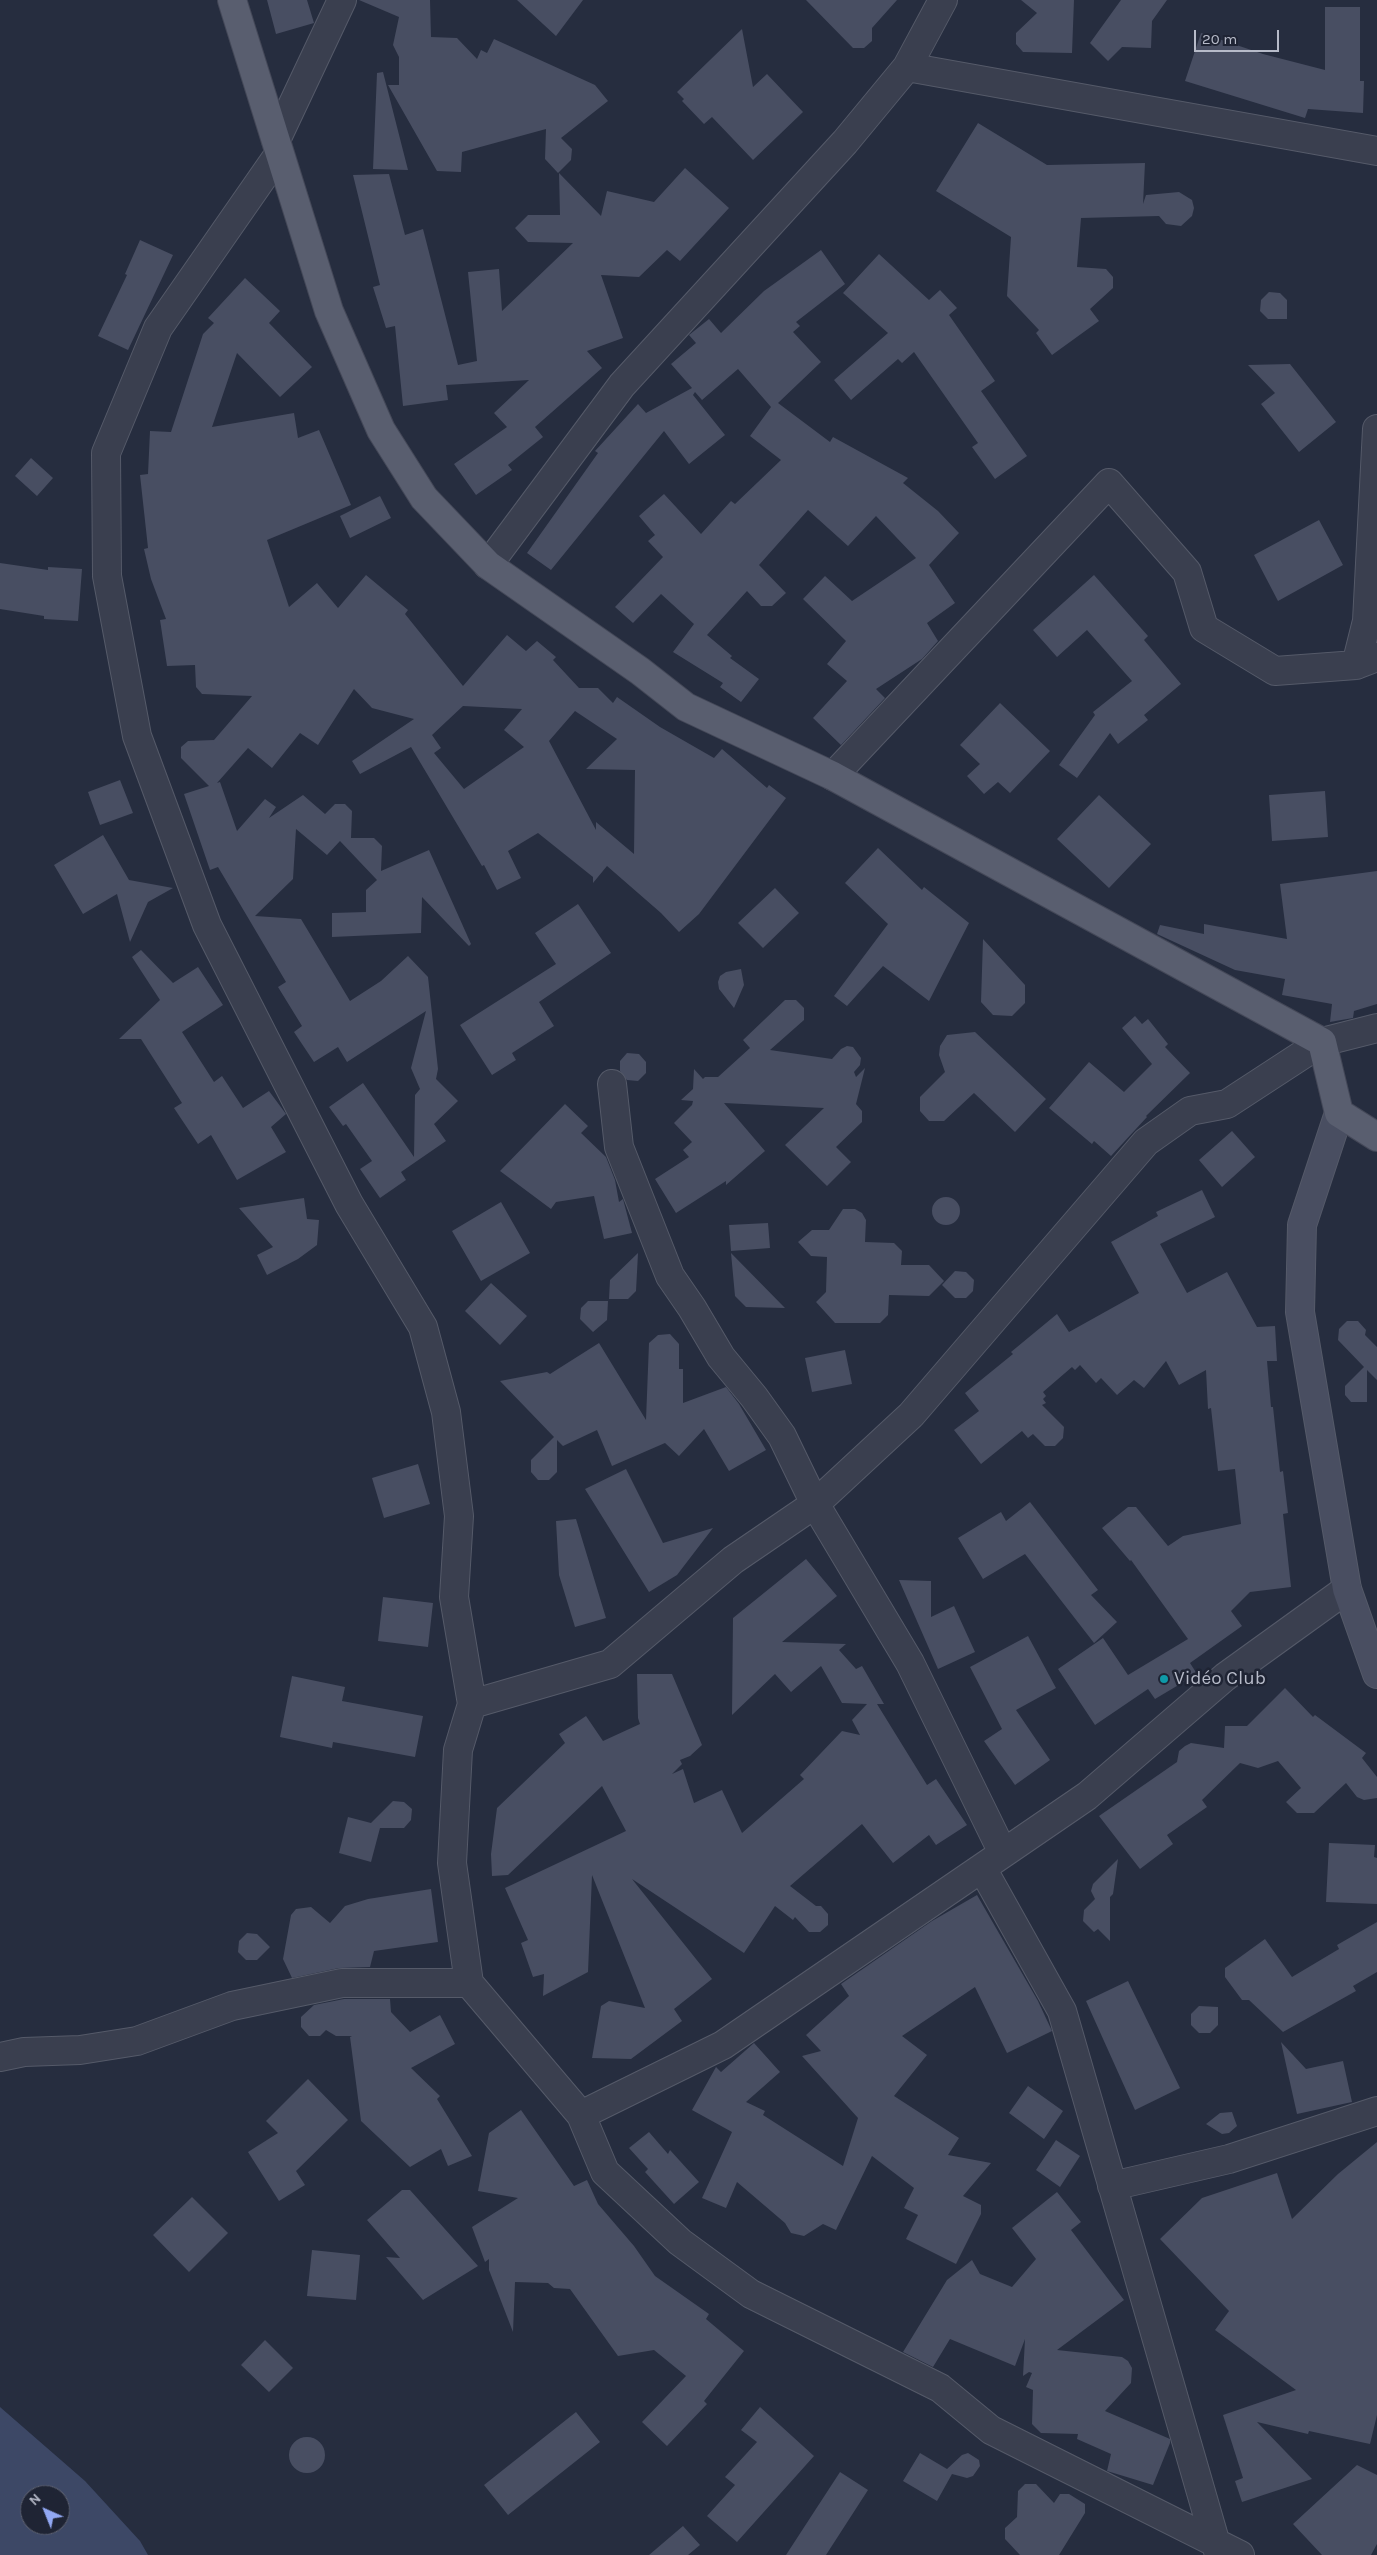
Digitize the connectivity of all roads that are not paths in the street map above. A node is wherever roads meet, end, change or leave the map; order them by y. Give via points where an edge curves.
1 (232, 0) edge
2 (342, 0) edge
3 (943, 0) edge
4 (907, 67) junction
5 (278, 147) junction
6 (1377, 151) edge
7 (1377, 429) edge
8 (488, 565) junction
9 (1366, 661) edge
10 (832, 776) junction
11 (1377, 1028) edge
12 (1322, 1042) junction
13 (612, 1084) dead end
14 (1339, 1112) junction
15 (1377, 1137) edge
16 (815, 1504) junction
17 (1347, 1589) junction
18 (1377, 1674) edge
19 (472, 1704) junction
20 (993, 1861) junction
21 (469, 1983) junction
22 (0, 2058) edge
23 (1377, 2111) edge
24 (581, 2115) junction
25 (1112, 2186) junction
26 (1217, 2548) edge
27 (1240, 2555) edge

1 - 5 main road
2 - 5 street
3 - 4 street
4 - 6 street
4 - 8 street via 845,142 622,385
5 - 8 main road via 329,311 381,430 424,498
5 - 19 street via 158,328 106,453 107,576 137,736 207,925 349,1204 423,1327 446,1412 459,1516 454,1597
7 - 9 street
8 - 10 main road via 686,707
9 - 10 street via 1275,671 1204,628 1187,572 1109,483
10 - 12 main road
11 - 12 street
12 - 14 main road
12 - 16 street via 1227,1104 1190,1111 1146,1142 911,1415
13 - 16 street via 619,1147 670,1276 721,1357 782,1436
14 - 15 main road
14 - 17 street via 1302,1225 1300,1312
16 - 19 street via 732,1560 610,1664
16 - 20 street via 910,1663
17 - 18 street
17 - 20 street via 1225,1678 1087,1796
19 - 21 street via 458,1750 452,1863
20 - 24 street via 723,2045
20 - 25 street via 1062,2011
21 - 22 street via 342,1983 232,2006 137,2041 80,2050 24,2052
21 - 24 street
23 - 25 street via 1229,2160
24 - 26 street via 605,2172 680,2242 751,2294 940,2388 991,2430
25 - 26 street
26 - 27 street

